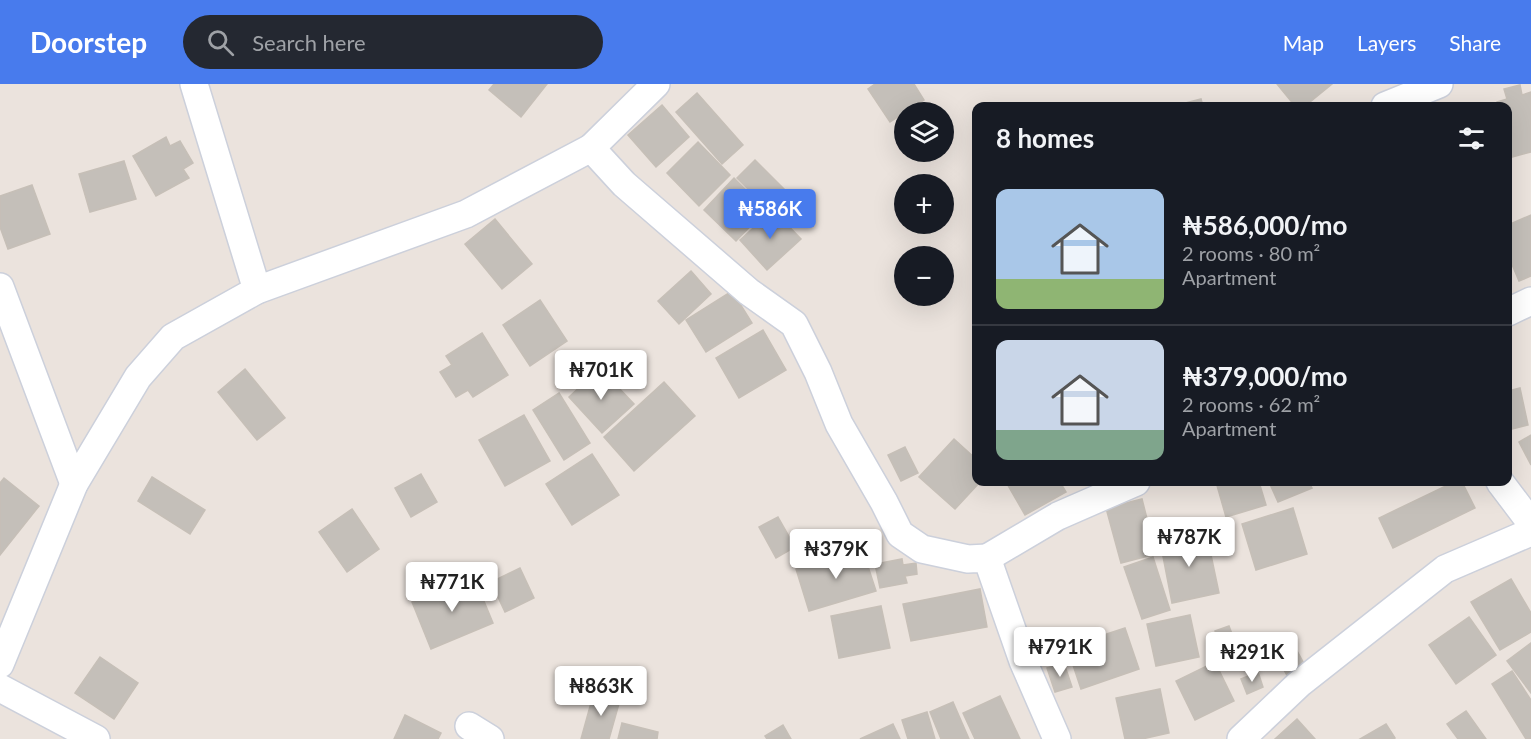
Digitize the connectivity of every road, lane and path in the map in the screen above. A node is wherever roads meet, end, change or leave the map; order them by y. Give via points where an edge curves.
1 (194, 84) edge
2 (656, 84) edge
3 (1439, 84) edge
4 (1395, 102) edge
5 (591, 148) junction
6 (0, 287) edge
7 (257, 290) junction
8 (1531, 301) edge
9 (1512, 310) edge
10 (74, 484) junction
11 (1127, 486) edge
12 (1503, 486) edge
13 (1531, 523) edge
14 (1531, 532) edge
15 (987, 558) junction
16 (0, 664) edge
17 (0, 688) edge
18 (96, 739) edge
19 (1057, 739) edge
20 (1241, 739) edge

1 - 7 street
2 - 5 street
3 - 4 street
5 - 7 street via 466,214
5 - 15 street via 624,184 740,285 794,324 839,424 900,534 922,549 968,559
6 - 10 street
7 - 10 street via 173,337 138,377
8 - 9 street
10 - 16 street
11 - 15 street via 1058,516
12 - 13 street
14 - 20 street via 1445,569 1299,684
15 - 19 street via 1023,661
17 - 18 street

